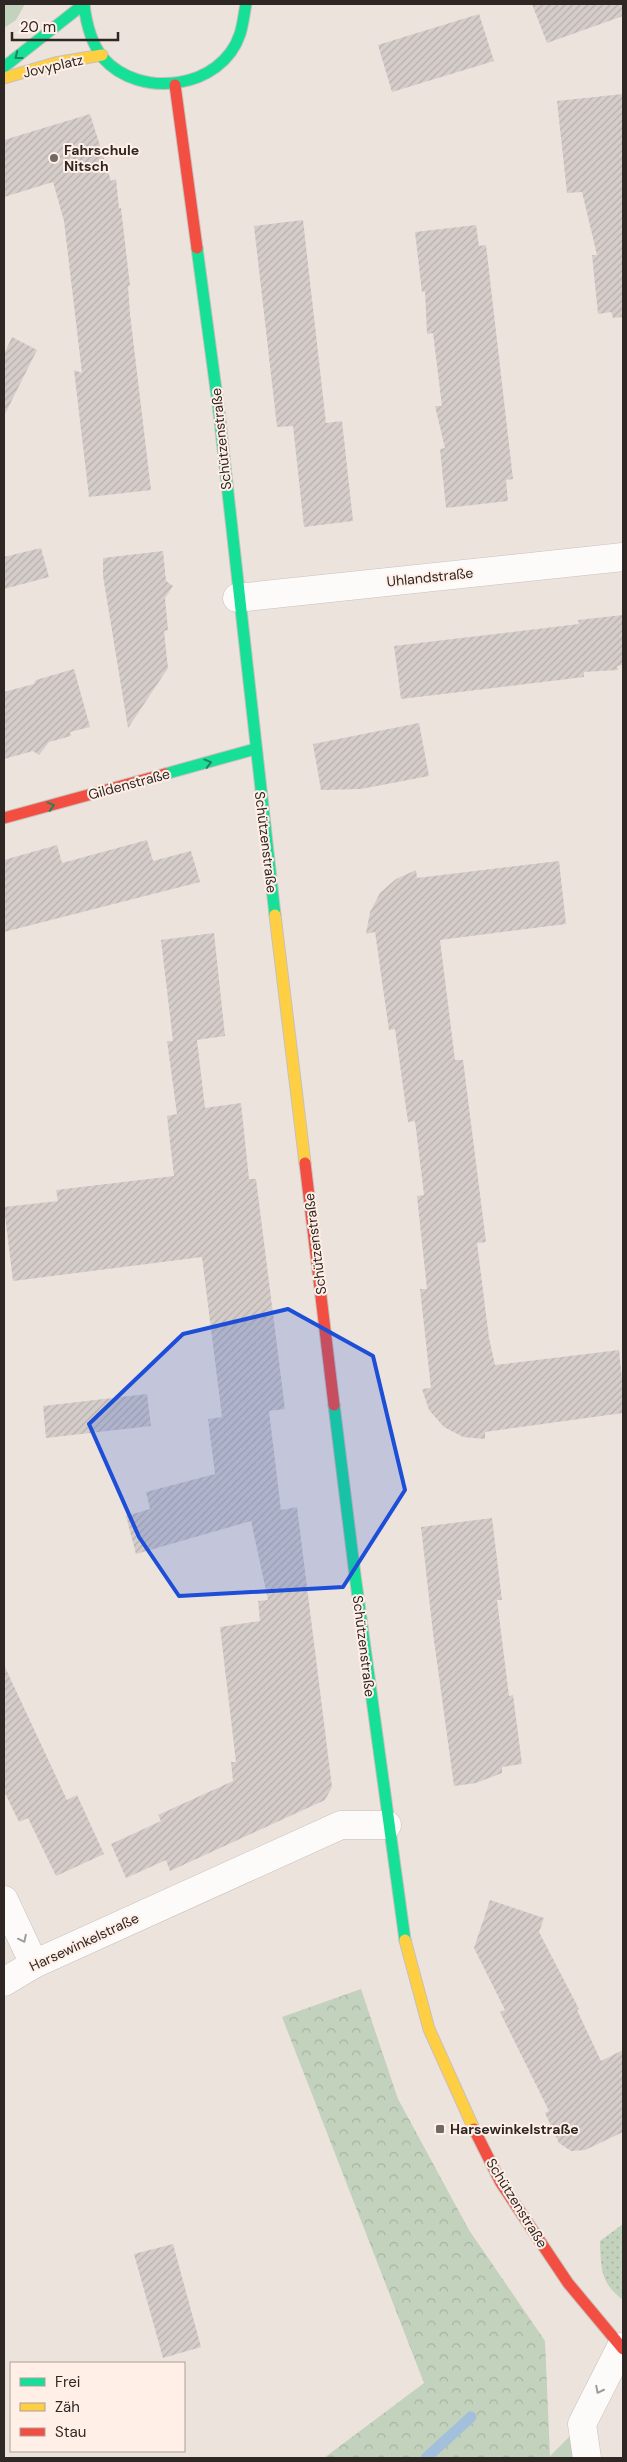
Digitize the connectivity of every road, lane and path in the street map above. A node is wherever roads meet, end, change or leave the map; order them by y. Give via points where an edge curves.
1 (84, 4) edge
2 (256, 4) edge
3 (246, 8) edge
4 (102, 55) junction
5 (4, 67) edge
6 (4, 78) edge
7 (175, 85) junction
8 (623, 557) edge
9 (237, 598) junction
10 (254, 749) junction
11 (4, 818) edge
12 (387, 1825) junction
13 (7, 1907) edge
14 (34, 1964) junction
15 (4, 1982) edge
16 (622, 2348) edge
17 (587, 2458) edge

1 - 4 main road via 89,31
1 -> 5 main road, Jovyplatz
2 - 3 main road
3 - 7 main road via 243,29 228,56 204,76
4 - 6 main road, Jovyplatz via 54,63
4 - 7 main road via 122,73 139,81
7 - 9 main road, Schützenstraße via 219,412
8 - 9 street, Uhlandstraße
9 - 10 main road, Schützenstraße
11 -> 10 main road, Gildenstraße
10 - 12 main road, Schützenstraße
12 - 14 street, Harsewinkelstraße via 341,1825
12 - 16 main road, Schützenstraße via 405,1938 429,2030 460,2102 501,2183 568,2283
13 -> 14 street
14 - 15 street, Harsewinkelstraße
16 -> 17 street, Schützenstraße via 582,2424

